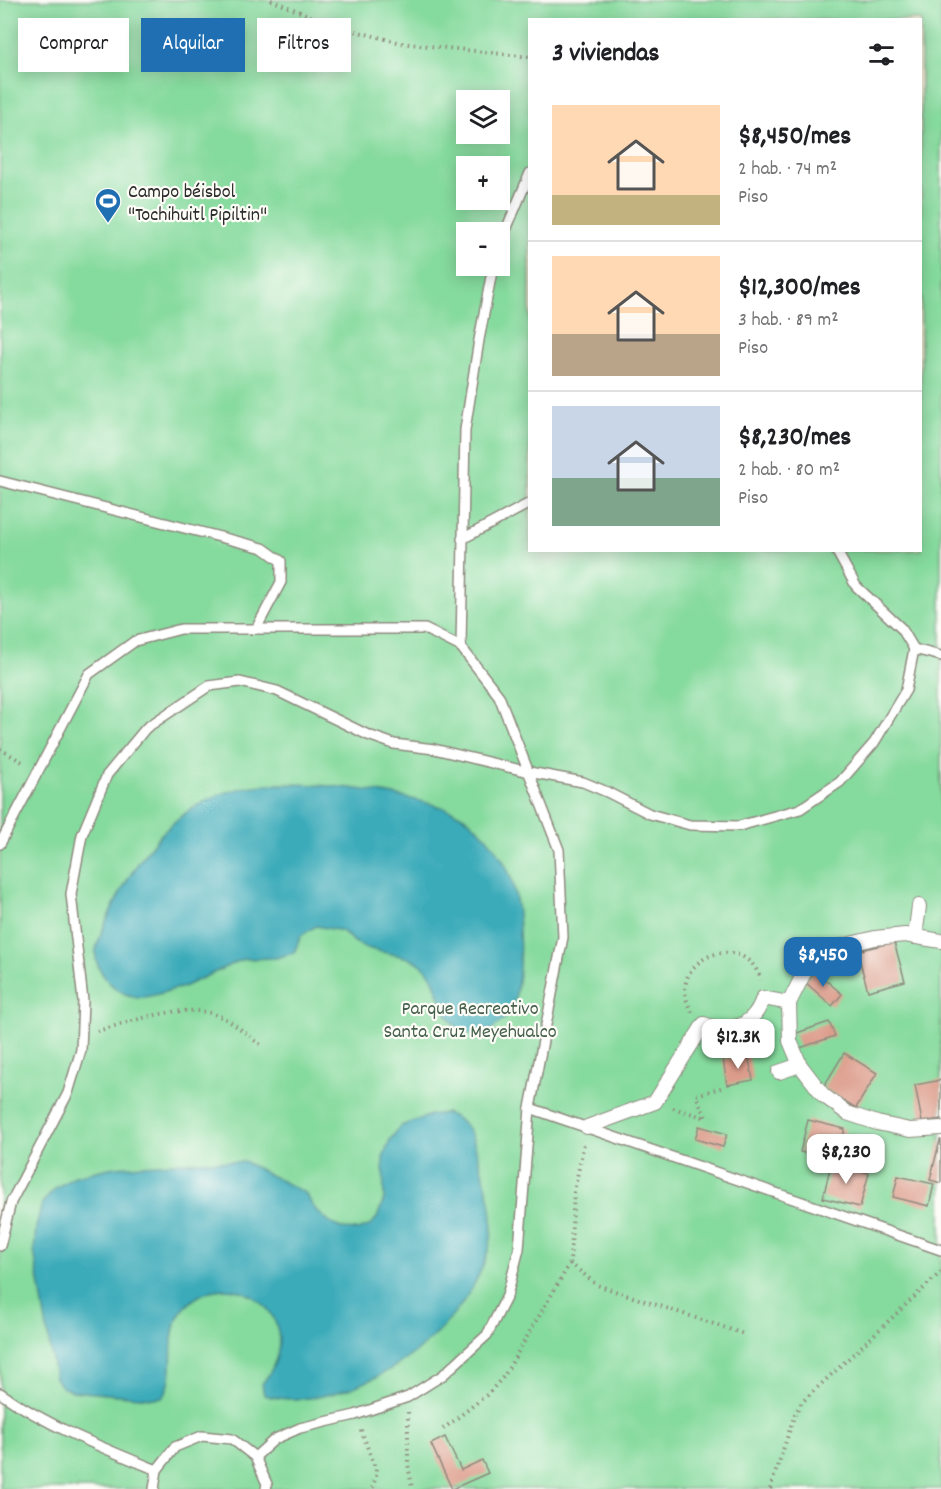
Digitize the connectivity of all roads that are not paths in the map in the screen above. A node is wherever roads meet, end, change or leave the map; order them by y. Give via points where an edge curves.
1 (528, 177) edge
2 (509, 222) edge
3 (491, 276) edge
4 (0, 481) edge
5 (528, 503) edge
6 (462, 539) junction
7 (837, 552) edge
8 (256, 629) junction
9 (461, 647) junction
10 (914, 649) junction
11 (941, 656) edge
12 (529, 772) junction
13 (0, 844) edge
14 (919, 906) dead end
15 (915, 937) junction
16 (941, 941) edge
17 (789, 1003) junction
18 (740, 1026) junction
19 (746, 1050) dead end
20 (800, 1065) junction
21 (779, 1072) dead end
22 (530, 1108) junction
23 (587, 1127) junction
24 (941, 1128) edge
25 (0, 1246) edge
26 (941, 1250) edge
27 (0, 1393) edge
28 (255, 1457) junction
29 (157, 1470) junction
30 (154, 1489) edge
31 (267, 1489) edge

1 - 2 lane
3 - 6 lane via 465,430
4 - 8 lane via 263,548 281,561 281,582
5 - 6 lane
6 - 9 lane
7 - 10 lane via 856,586 902,629
8 - 9 lane via 425,629
8 - 13 lane via 181,629 135,641 89,674
9 - 12 lane via 499,696
10 - 11 lane
10 - 12 lane via 906,690 874,743 840,782 800,809 739,826 690,825 650,814 583,782
12 - 22 lane via 559,850 563,937
12 - 25 lane via 434,749 394,744 277,691 240,682 209,686 146,728 107,776 82,835 71,894 83,1001 81,1050 68,1093 11,1202
14 - 15 street
15 - 16 street
15 - 17 street via 876,938 842,946 807,968
17 - 18 street via 763,998 755,1015
17 - 20 street via 790,1041
18 - 19 street
18 - 23 street via 720,1029 704,1024 655,1102
20 - 21 street
20 - 24 street via 823,1095 847,1113 910,1130
22 - 23 lane
22 - 28 lane via 519,1249 507,1296 487,1335 443,1375 408,1397 300,1428 275,1439
23 - 26 lane
27 - 29 lane via 80,1438
28 - 29 lane via 232,1439 202,1436 175,1447
28 - 31 lane
29 - 30 lane

